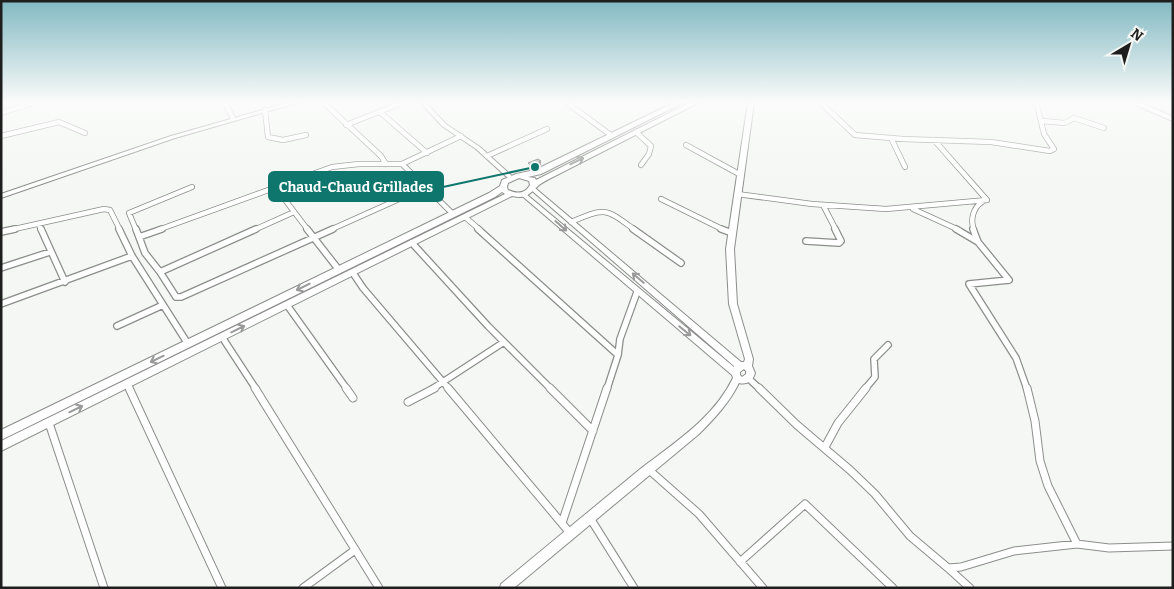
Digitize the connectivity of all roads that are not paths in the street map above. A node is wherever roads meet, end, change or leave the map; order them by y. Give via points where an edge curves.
1 (28, 129) edge
2 (76, 129) edge
3 (198, 129) edge
4 (267, 129) edge
5 (351, 129) edge
6 (401, 129) edge
7 (451, 129) edge
8 (544, 129) edge
9 (603, 129) edge
10 (625, 129) edge
11 (641, 129) edge
12 (746, 129) edge
13 (848, 129) edge
14 (1043, 129) edge
15 (636, 132) junction
16 (85, 133) dead end
17 (306, 135) dead end
18 (1, 136) edge
19 (461, 136) junction
20 (612, 136) junction
21 (891, 138) junction
22 (934, 140) junction
23 (686, 145) dead end
24 (427, 152) junction
25 (488, 156) junction
26 (386, 164) junction
27 (402, 164) junction
28 (640, 166) dead end
29 (905, 167) dead end
30 (739, 174) junction
31 (522, 176) junction
32 (510, 178) junction
33 (192, 186) dead end
34 (426, 187) junction
35 (503, 187) junction
36 (533, 187) junction
37 (276, 188) junction
38 (511, 194) junction
39 (524, 194) junction
40 (737, 194) junction
41 (1, 196) edge
42 (661, 199) dead end
43 (986, 200) junction
44 (823, 205) junction
45 (911, 208) junction
46 (294, 212) junction
47 (453, 214) junction
48 (465, 217) junction
49 (571, 222) junction
50 (39, 224) junction
51 (1, 232) edge
52 (732, 233) junction
53 (139, 237) junction
54 (313, 238) junction
55 (806, 241) dead end
56 (978, 242) junction
57 (412, 243) junction
58 (50, 252) junction
59 (132, 256) junction
60 (681, 263) dead end
61 (1, 268) edge
62 (339, 270) junction
63 (160, 272) junction
64 (353, 273) junction
65 (65, 282) junction
66 (637, 292) junction
67 (1, 304) edge
68 (163, 305) junction
69 (287, 305) junction
70 (117, 326) dead end
71 (222, 337) junction
72 (504, 342) junction
73 (188, 344) junction
74 (888, 345) dead end
75 (618, 355) junction
76 (740, 371) junction
77 (749, 379) joint
78 (127, 384) junction
79 (443, 384) junction
80 (353, 398) dead end
81 (408, 402) dead end
82 (49, 423) junction
83 (593, 431) junction
84 (1, 435) edge
85 (1, 446) edge
86 (826, 447) junction
87 (648, 469) junction
88 (590, 518) junction
89 (562, 523) junction
90 (570, 533) junction
91 (1077, 544) junction
92 (1173, 546) edge
93 (355, 550) junction
94 (740, 562) junction
95 (948, 568) junction
96 (104, 588) edge
97 (222, 588) edge
98 (303, 588) edge
99 (379, 588) edge
100 (505, 588) edge
101 (634, 588) edge
102 (763, 588) edge
103 (893, 588) edge
104 (970, 588) edge

1 - 18 street
2 - 16 street
3 - 41 street
4 - 17 street via 268,137 283,140
5 - 26 street via 382,156
6 - 24 street
7 - 19 street
8 - 25 street
9 - 20 street
10 - 20 main road
11 - 15 main road
12 - 30 street
13 - 21 street via 853,134
14 - 22 street via 1054,149 1050,151 991,142
15 - 28 street via 651,146
36 -> 15 main road via 546,177
19 - 24 street
19 - 25 street
20 - 31 main road via 538,172
21 - 22 street
21 - 29 street
22 - 43 street
23 - 30 street
24 - 27 street
25 - 32 street
26 - 27 street
26 - 37 street via 332,167
27 - 34 street
30 - 40 street
31 - 32 main road
31 - 36 main road via 530,179
32 - 35 main road
33 - 53 street via 129,213
34 - 47 street
34 - 54 street
35 - 38 main road
35 - 47 main road
36 - 39 main road
36 - 49 street
37 - 46 street
37 - 53 street
38 - 39 main road
38 - 48 main road
39 -> 66 street
40 - 44 street
40 - 52 street
42 - 52 street
43 - 45 street
43 - 56 street via 977,205 971,222
44 - 45 street via 886,210
44 - 55 street via 840,241
45 - 56 street
46 - 54 street
46 - 63 street
47 - 62 main road
48 - 57 main road
48 - 75 street
49 - 60 street via 595,212 610,212
76 -> 49 street
50 - 51 street
50 - 58 street
50 - 59 street via 107,209
52 - 76 street via 730,271 733,304 749,359
53 - 63 street via 145,253
54 - 62 street
54 - 63 street via 181,297 176,296
56 - 91 street via 1009,280 969,284 1024,376 1034,414 1040,461 1048,486
57 - 64 main road
57 - 72 street
58 - 61 street
58 - 65 street
59 - 65 street
59 - 68 street
62 -> 73 main road
64 - 69 main road
64 - 79 street
65 - 67 street
66 - 75 street via 620,339
66 -> 76 street
68 - 70 street
68 - 73 street
71 -> 69 main road
69 - 80 street
71 - 78 main road
71 - 93 street
72 - 79 street
72 - 83 street
73 -> 84 main road
74 - 86 street via 874,359 875,377 838,423
75 - 83 street
76 - 77 street via 743,380
76 - 87 street via 732,391 713,413
77 - 86 street via 797,425
82 -> 78 main road
78 - 97 street
79 - 81 street
79 - 89 street
82 - 85 main road
82 - 96 street
83 - 89 street
86 - 95 street via 875,494 910,536
87 - 88 street
87 - 94 street via 699,514
88 - 90 street
88 - 101 street
89 - 90 street
90 - 100 street
91 - 92 street via 1109,548
91 - 95 street via 1014,551
93 - 98 street
93 - 99 street
94 - 102 street
94 - 103 street via 805,504
95 - 104 street

